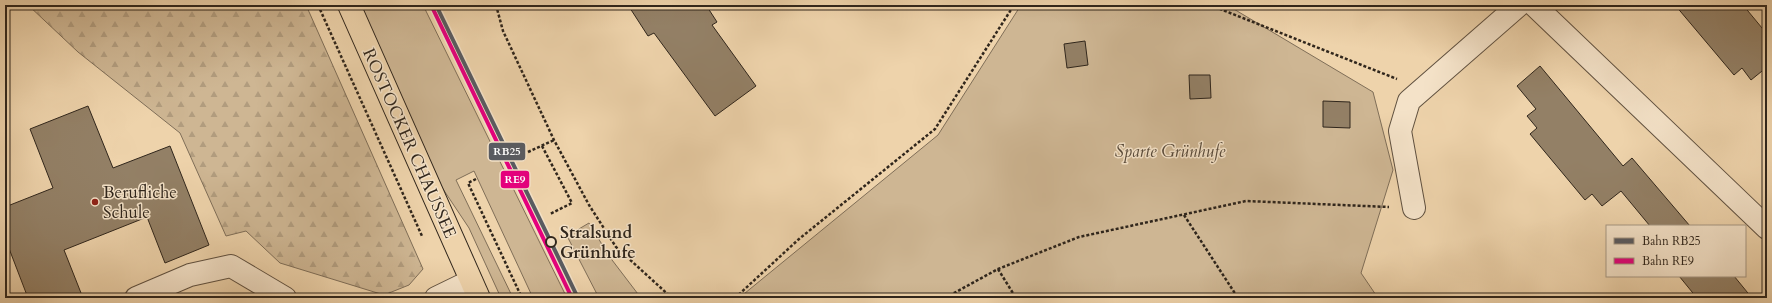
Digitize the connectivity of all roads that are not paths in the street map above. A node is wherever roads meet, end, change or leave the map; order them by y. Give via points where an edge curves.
1 (349, 5) edge
2 (1519, 5) edge
3 (1534, 5) edge
4 (1414, 208) road end
5 (1767, 228) edge
6 (475, 289) edge
7 (136, 298) edge
8 (285, 298) edge
9 (436, 298) edge

1 - 6 main road, ROSTOCKER CHAUSSEE
2 - 4 street via 1409,101 1400,131
3 - 5 street
6 - 9 street, ROSTOCKER CHAUSSEE
7 - 8 street via 190,275 231,266

